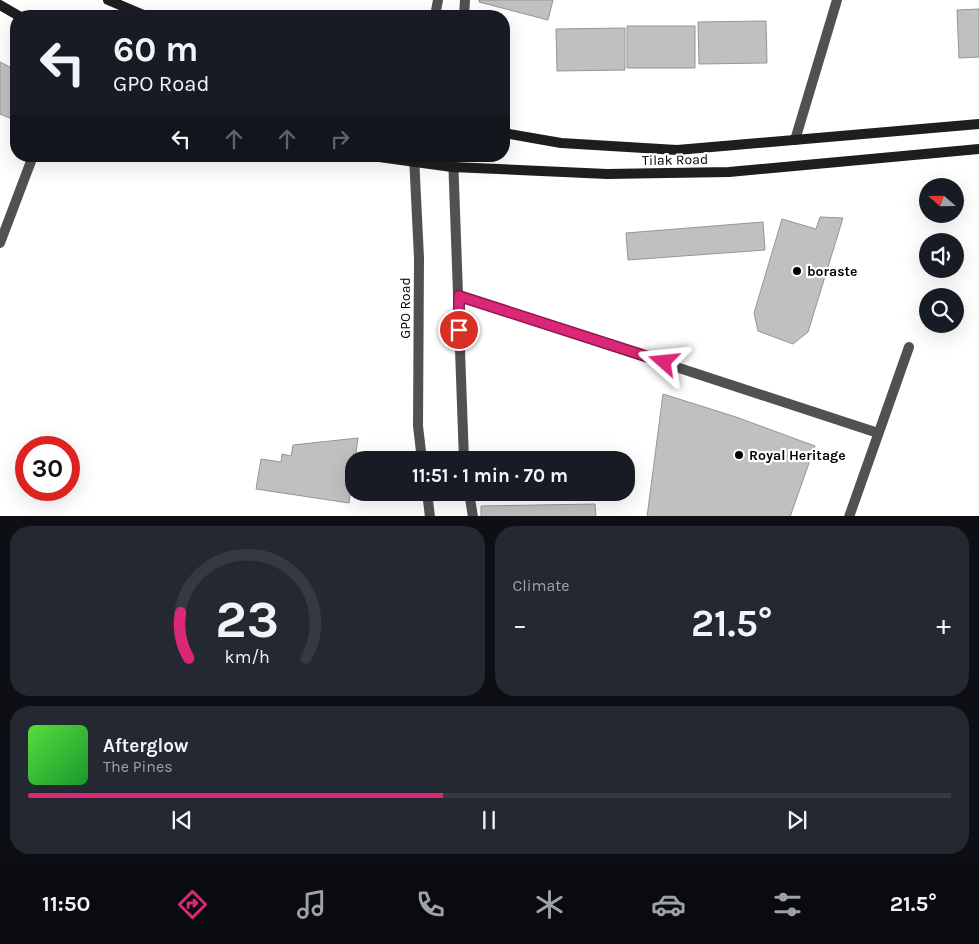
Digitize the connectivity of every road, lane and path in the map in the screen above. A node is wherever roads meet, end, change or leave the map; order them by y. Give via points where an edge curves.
1 (108, 0) edge
2 (836, 0) edge
3 (132, 10) edge
4 (979, 124) edge
5 (510, 134) edge
6 (795, 140) junction
7 (979, 149) edge
8 (31, 162) edge
9 (413, 162) edge
10 (452, 162) edge
11 (0, 242) edge
12 (459, 296) junction
13 (908, 347) dead end
14 (878, 432) junction
15 (421, 451) edge
16 (464, 451) edge
17 (428, 501) edge
18 (470, 501) edge
19 (430, 516) edge
20 (473, 516) edge
21 (849, 516) edge

1 - 3 main road
2 - 6 street
4 - 6 main road, Tilak Road
5 - 6 main road, Tilak Road via 561,143 677,150
7 - 10 main road, Tilak Road via 729,172 607,174
8 - 11 street
9 - 15 street, GPO Road via 419,258 418,426
10 - 12 street
12 - 14 street
12 - 16 street
13 - 14 street
14 - 21 street
17 - 19 street
18 - 20 street

